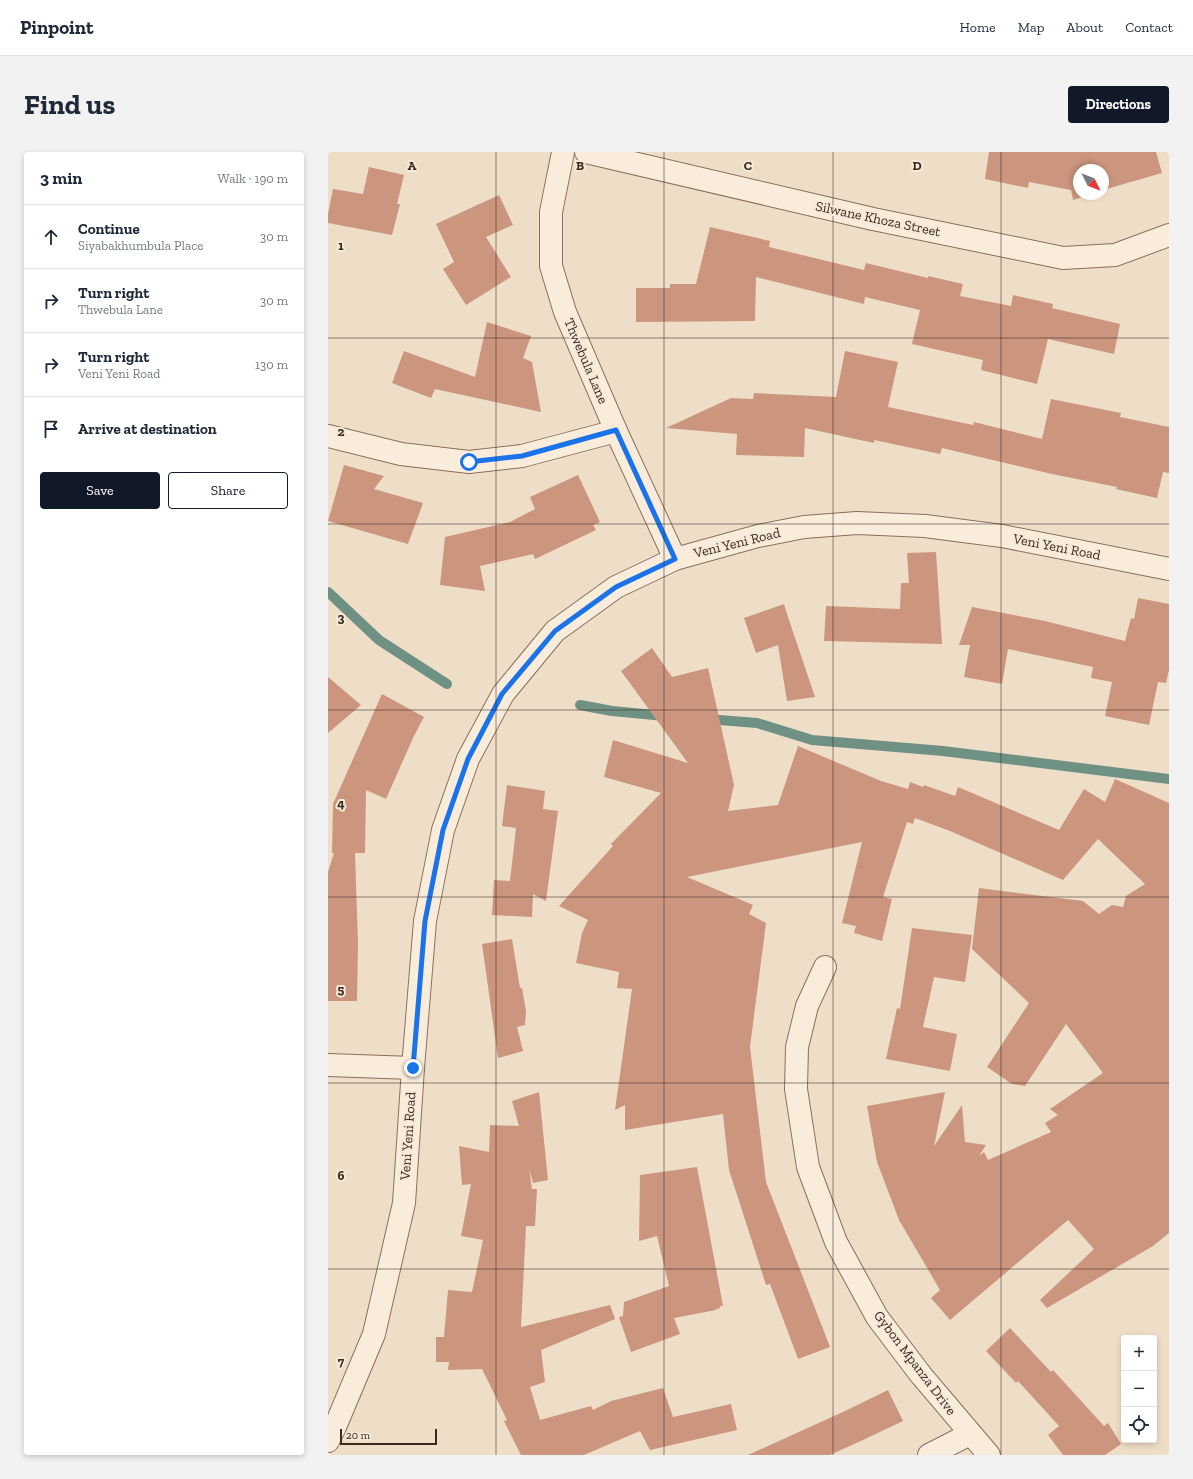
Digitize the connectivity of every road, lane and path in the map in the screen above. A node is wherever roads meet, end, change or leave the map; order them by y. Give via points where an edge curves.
1 (564, 152) edge
2 (586, 152) edge
3 (1169, 236) edge
4 (616, 430) junction
5 (328, 436) edge
6 (675, 559) junction
7 (1169, 569) edge
8 (825, 967) dead end
9 (328, 1066) edge
10 (413, 1068) junction
11 (970, 1434) junction
12 (328, 1441) edge
13 (928, 1455) edge
14 (989, 1455) edge

1 - 4 street, Thwebula Lane via 551,212 551,266 565,312
2 - 3 street, Silwane Khoza Street via 873,219 1063,258 1115,255
4 - 5 street via 522,456 469,462 400,454
4 - 6 street, Thwebula Lane
6 - 7 street, Veni Yeni Road via 773,533 804,527 857,523 925,526 1002,536
6 - 10 street, Veni Yeni Road via 616,587 555,631 502,694 468,759 443,830 425,921
8 - 11 street, Gybon Mpanza Drive via 806,1006 797,1047 796,1089 808,1167 836,1242 877,1317
9 - 10 street
10 - 12 street, Veni Yeni Road via 404,1203 374,1334
11 - 13 street
11 - 14 street, Gybon Mpanza Drive

